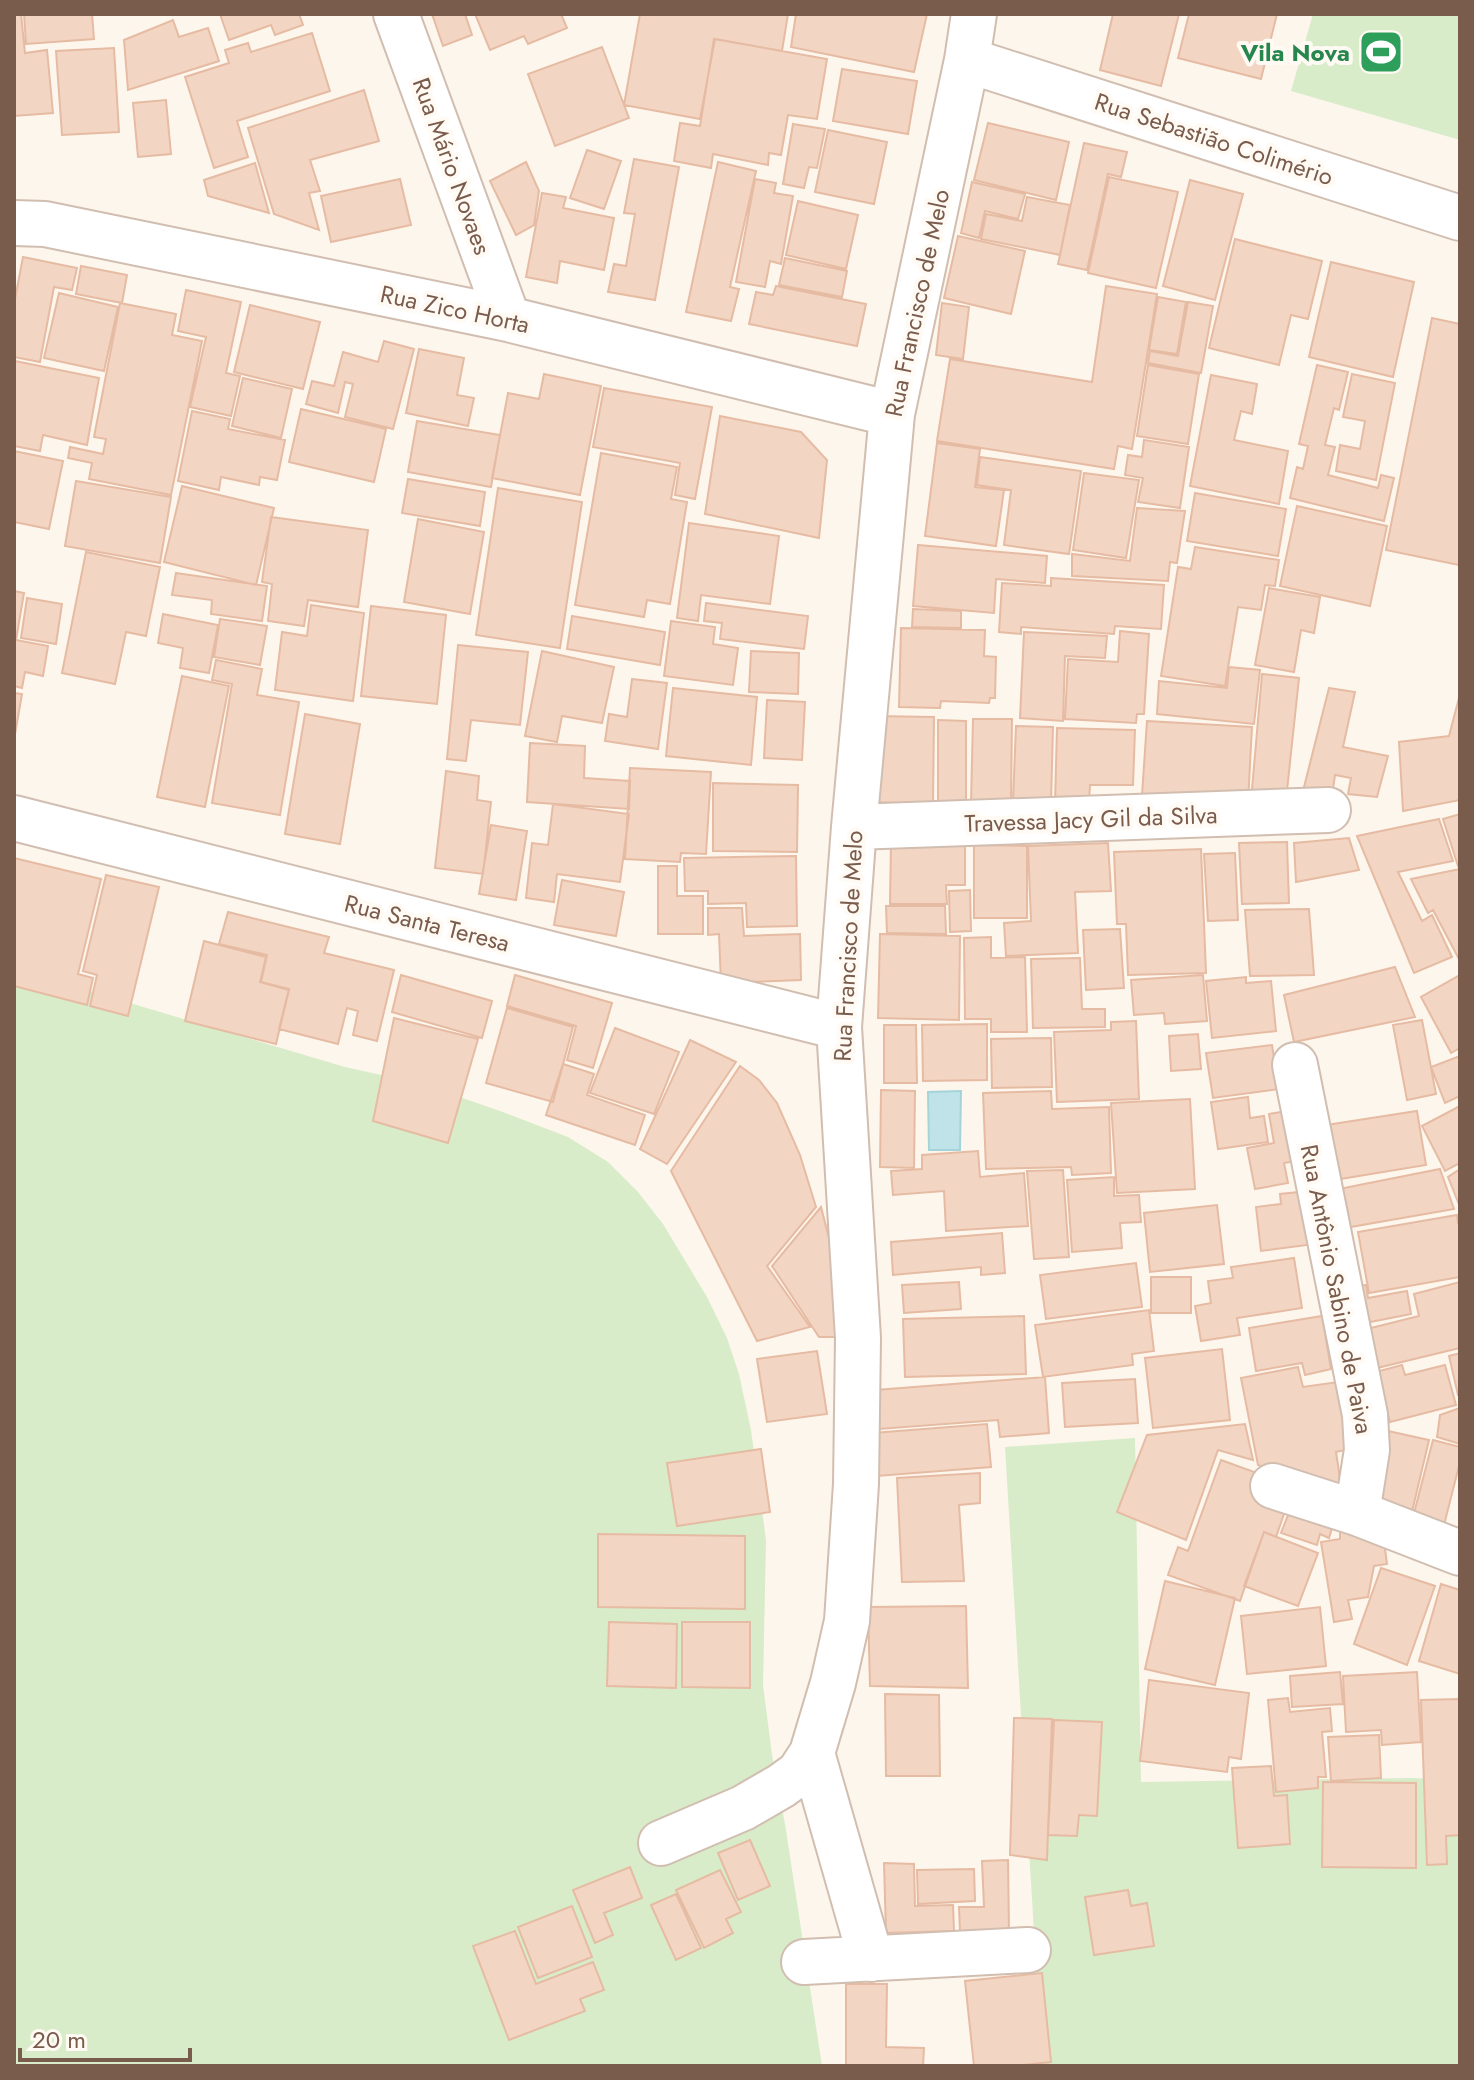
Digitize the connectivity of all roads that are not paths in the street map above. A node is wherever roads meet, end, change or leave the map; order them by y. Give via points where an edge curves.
1 (396, 14) edge
2 (974, 14) edge
3 (967, 60) junction
4 (1460, 218) edge
5 (14, 223) edge
6 (508, 319) junction
7 (892, 414) junction
8 (1328, 810) dead end
9 (14, 818) edge
10 (854, 827) junction
11 (839, 1027) junction
12 (1295, 1065) dead end
13 (1273, 1486) dead end
14 (1357, 1513) junction
15 (1460, 1553) edge
16 (812, 1753) junction
17 (661, 1843) dead end
18 (1028, 1950) dead end
19 (871, 1959) junction
20 (804, 1962) dead end

1 - 6 street, Rua Mário Novaes
2 - 3 street, Rua Francisco de Melo
3 - 4 street, Rua Sebastião Colimério
3 - 7 street, Rua Francisco de Melo
5 - 6 street, Rua Zico Horta via 45,224
6 - 7 street, Rua Zico Horta
7 - 10 street, Rua Francisco de Melo
8 - 10 street, Travessa Jacy Gil da Silva
9 - 11 street, Rua Santa Teresa
10 - 11 street, Rua Francisco de Melo
11 - 16 street, Rua Francisco de Melo via 858,1338 856,1484 847,1621
12 - 14 street, Rua Antônio Sabino de Paiva via 1365,1415 1367,1450
13 - 14 street
14 - 15 street
16 - 17 street, Rua Francisco de Melo via 799,1773 781,1786
16 - 19 street
18 - 19 street
19 - 20 street

